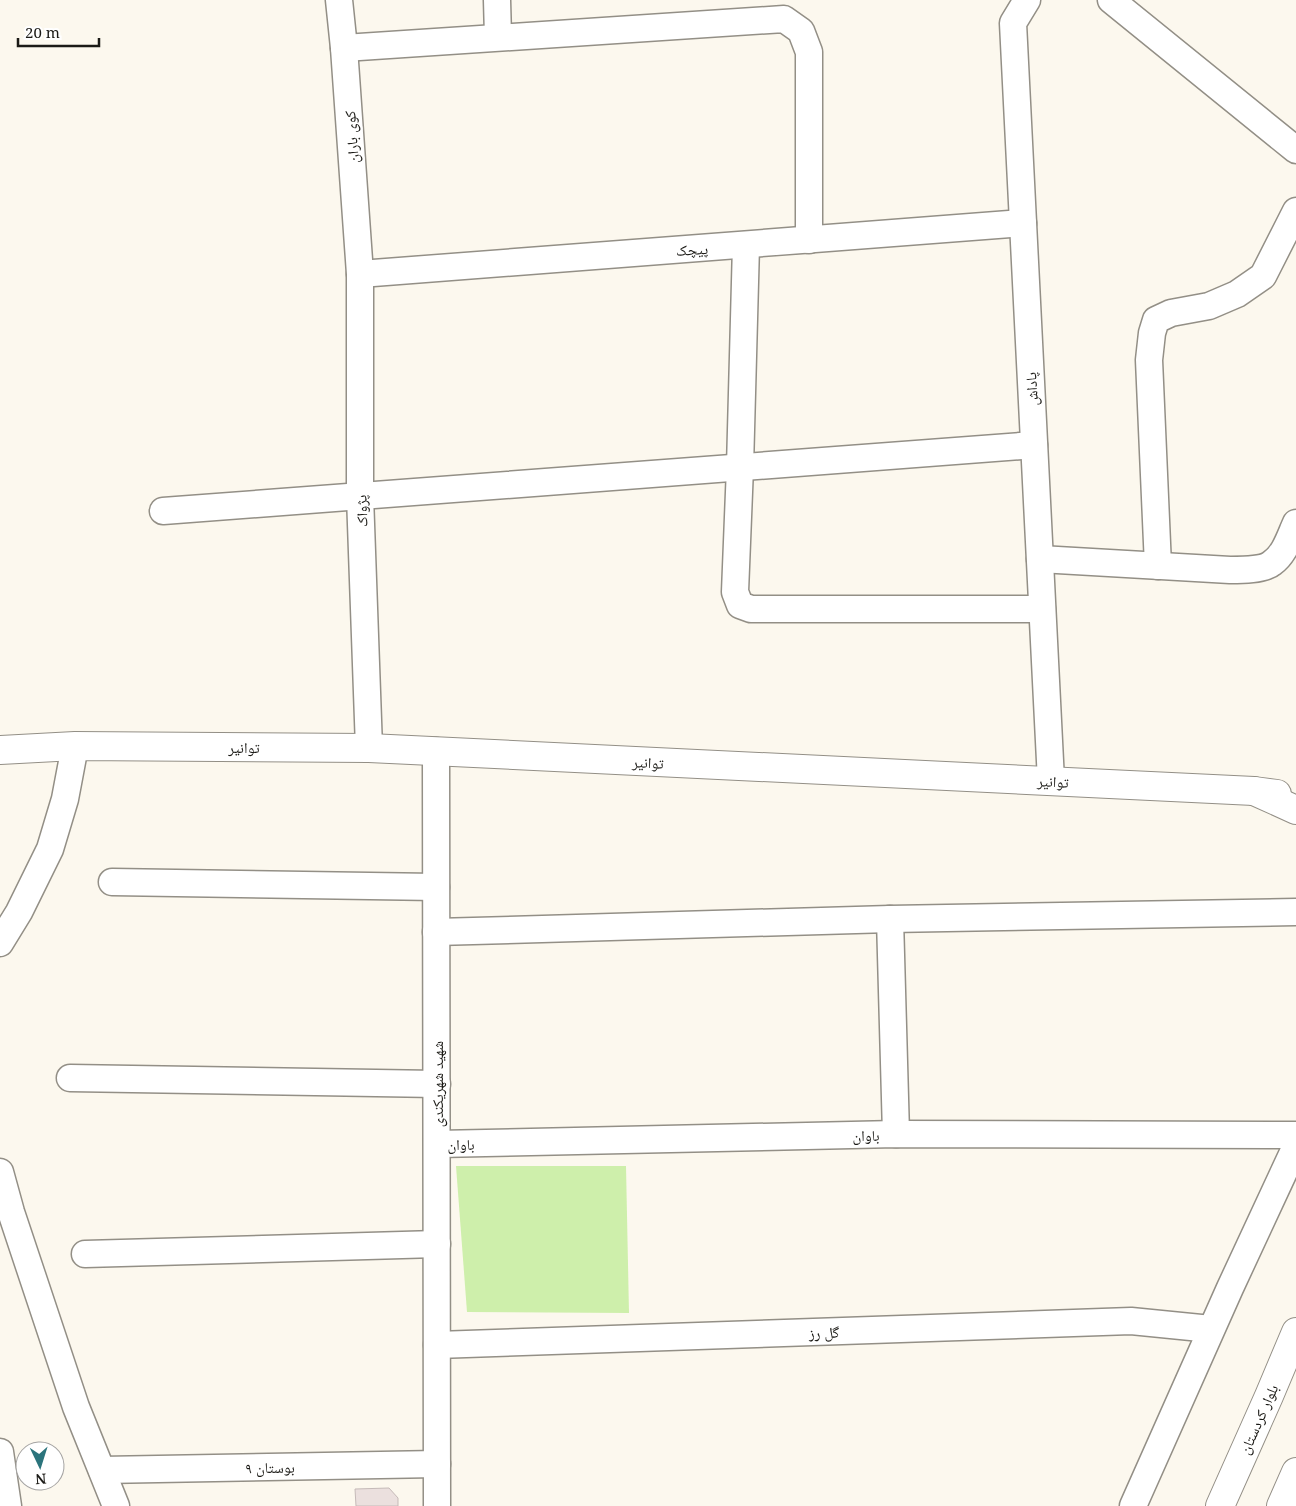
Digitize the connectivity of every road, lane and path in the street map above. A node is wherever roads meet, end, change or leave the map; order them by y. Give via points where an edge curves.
1 (339, 0) edge
2 (497, 0) edge
3 (1027, 0) edge
4 (1111, 0) edge
5 (498, 37) junction
6 (344, 48) junction
7 (1296, 150) edge
8 (1296, 211) edge
9 (1023, 224) junction
10 (809, 240) junction
11 (746, 245) junction
12 (360, 274) junction
13 (1034, 445) junction
14 (740, 467) junction
15 (360, 496) junction
16 (163, 511) dead end
17 (1296, 523) edge
18 (1040, 559) junction
19 (1158, 566) junction
20 (1042, 609) junction
21 (76, 746) junction
22 (369, 748) junction
23 (0, 750) edge
24 (436, 751) junction
25 (1051, 781) junction
26 (1254, 790) junction
27 (1296, 797) edge
28 (1296, 810) edge
29 (112, 882) dead end
30 (436, 887) junction
31 (1296, 912) edge
32 (890, 919) junction
33 (436, 932) junction
34 (0, 942) edge
35 (70, 1078) dead end
36 (436, 1084) junction
37 (896, 1134) junction
38 (1296, 1134) edge
39 (437, 1144) junction
40 (1296, 1146) edge
41 (0, 1172) edge
42 (437, 1244) junction
43 (85, 1254) dead end
44 (1211, 1329) junction
45 (1296, 1332) edge
46 (437, 1345) junction
47 (0, 1452) edge
48 (437, 1464) junction
49 (102, 1470) junction
50 (1296, 1472) edge
51 (8, 1506) edge
52 (116, 1506) edge
53 (437, 1506) edge
54 (1133, 1506) edge
55 (1220, 1506) edge
56 (1281, 1506) edge

1 - 6 street, کوی باران
2 - 5 street
3 - 9 street, پاداش via 1013,22
4 - 7 street
5 - 6 street
5 - 10 street via 784,19 801,31 809,52
6 - 12 street, کوی باران
8 - 19 street via 1263,276 1237,294 1209,306 1171,313 1156,320 1149,360
9 - 10 street, پیچک
9 - 13 street, پاداش
10 - 11 street, پیچک
11 - 12 street, پیچک
11 - 14 street
12 - 15 street, پژواک
13 - 14 street
13 - 18 street, پاداش
14 - 15 street
14 - 20 street via 735,592 740,605 751,609
15 - 16 street
15 - 22 street, پژواک
17 - 19 street via 1283,551 1272,564 1230,570
18 - 19 street
18 - 20 street, پاداش
20 - 25 street, پاداش
21 - 22 street, توانیر
21 - 23 street, توانیر
21 - 34 street via 50,848 19,912
22 - 24 street, توانیر
24 - 25 street, توانیر
24 - 30 street, شهید شهریکندی
25 - 26 street, توانیر
26 - 27 street, توانیر
26 - 28 street
29 - 30 street
30 - 33 street, شهید شهریکندی
31 - 32 street
32 - 33 street
32 - 37 street
33 - 36 street, شهید شهریکندی
35 - 36 street
36 - 39 street, شهید شهریکندی
37 - 38 street, باوان
37 - 39 street, باوان
39 - 42 street, شهید شهریکندی
40 - 44 street
41 - 49 street via 70,1389
42 - 43 street
42 - 46 street, شهید شهریکندی
44 - 46 street, گل رز via 1130,1321
44 - 54 street
45 - 55 street, بلوار کردستان
46 - 48 street, شهید شهریکندی
47 - 51 street
48 - 49 street, بوستان ۹
48 - 53 street, شهید شهریکندی
49 - 52 street
50 - 56 street

